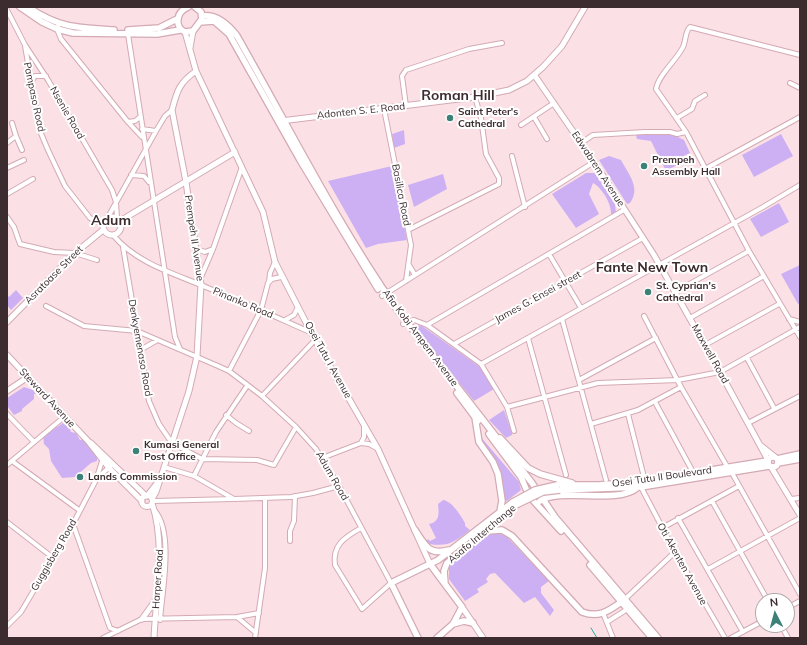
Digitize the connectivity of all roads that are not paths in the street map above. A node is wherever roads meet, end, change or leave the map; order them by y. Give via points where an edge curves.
1 (20, 7) edge
2 (28, 7) edge
3 (186, 7) edge
4 (195, 7) edge
5 (585, 7) edge
6 (8, 9) edge
7 (202, 16) junction
8 (177, 19) junction
9 (214, 19) junction
10 (200, 22) junction
11 (58, 27) junction
12 (183, 31) junction
13 (193, 31) junction
14 (128, 34) junction
15 (502, 43) dead end
16 (25, 45) junction
17 (190, 51) junction
18 (800, 55) edge
19 (196, 71) junction
20 (46, 76) junction
21 (535, 76) junction
22 (31, 82) junction
23 (790, 83) dead end
24 (800, 88) edge
25 (705, 95) dead end
26 (475, 97) junction
27 (554, 103) junction
28 (406, 106) junction
29 (384, 109) junction
30 (172, 110) junction
31 (140, 117) junction
32 (534, 117) junction
33 (800, 117) edge
34 (678, 118) junction
35 (281, 121) junction
36 (128, 122) junction
37 (12, 123) dead end
38 (521, 125) dead end
39 (142, 129) junction
40 (156, 131) junction
41 (686, 132) junction
42 (16, 136) junction
43 (142, 138) junction
44 (547, 139) dead end
45 (7, 143) edge
46 (581, 143) junction
47 (22, 150) dead end
48 (144, 150) junction
49 (235, 152) junction
50 (512, 156) dead end
51 (24, 160) dead end
52 (594, 162) junction
53 (242, 167) junction
54 (7, 168) edge
55 (705, 169) junction
56 (131, 175) junction
57 (33, 180) dead end
58 (150, 182) junction
59 (186, 182) junction
60 (800, 185) edge
61 (7, 194) edge
62 (116, 202) junction
63 (153, 202) junction
64 (525, 207) junction
65 (624, 210) junction
66 (7, 217) edge
67 (108, 217) junction
68 (118, 220) junction
69 (734, 223) junction
70 (102, 224) junction
71 (103, 230) junction
72 (408, 230) junction
73 (113, 235) junction
74 (643, 238) junction
75 (123, 246) junction
76 (196, 249) junction
77 (214, 249) junction
78 (749, 251) junction
79 (75, 253) junction
80 (549, 254) junction
81 (97, 260) dead end
82 (275, 262) junction
83 (659, 264) junction
84 (409, 265) junction
85 (164, 270) junction
86 (415, 274) junction
87 (764, 276) junction
88 (201, 277) junction
89 (281, 277) junction
90 (406, 280) junction
91 (565, 281) junction
92 (269, 282) junction
93 (201, 284) junction
94 (675, 292) junction
95 (384, 295) junction
96 (779, 304) junction
97 (46, 306) dead end
98 (298, 306) junction
99 (581, 308) junction
100 (261, 310) junction
101 (644, 316) dead end
102 (690, 318) junction
103 (562, 319) junction
104 (788, 319) junction
105 (284, 320) junction
106 (7, 322) edge
107 (405, 322) junction
108 (800, 322) edge
109 (427, 325) junction
110 (800, 327) edge
111 (795, 330) junction
112 (136, 331) junction
113 (312, 333) junction
114 (175, 337) junction
115 (800, 337) edge
116 (528, 338) junction
117 (656, 338) junction
118 (316, 340) junction
119 (156, 341) junction
120 (454, 344) junction
121 (168, 345) junction
122 (705, 345) junction
123 (180, 349) junction
124 (140, 350) junction
125 (7, 354) edge
126 (197, 356) junction
127 (747, 358) junction
128 (481, 364) junction
129 (229, 371) junction
130 (720, 372) junction
131 (28, 377) junction
132 (579, 380) junction
133 (678, 380) junction
134 (247, 386) junction
135 (581, 386) junction
136 (681, 387) junction
137 (7, 391) edge
138 (262, 396) junction
139 (800, 396) edge
140 (545, 397) junction
141 (654, 402) junction
142 (507, 407) junction
143 (774, 408) junction
144 (7, 414) edge
145 (628, 414) junction
146 (226, 415) junction
147 (64, 417) junction
148 (475, 417) junction
149 (748, 423) junction
150 (591, 424) junction
151 (364, 425) junction
152 (486, 425) junction
153 (296, 427) junction
154 (249, 431) dead end
155 (514, 431) dead end
156 (34, 442) junction
157 (172, 443) junction
158 (361, 443) junction
159 (378, 449) junction
160 (800, 454) edge
161 (104, 457) junction
162 (322, 458) junction
163 (202, 459) junction
164 (800, 459) edge
165 (12, 461) junction
166 (772, 462) junction
167 (113, 464) junction
168 (7, 465) edge
169 (164, 467) junction
170 (109, 468) junction
171 (728, 468) junction
172 (732, 473) junction
173 (694, 474) junction
174 (194, 476) junction
175 (566, 476) dead end
176 (96, 480) junction
177 (606, 480) dead end
178 (159, 481) junction
179 (645, 481) junction
180 (582, 485) junction
181 (338, 486) junction
182 (739, 486) junction
183 (558, 488) junction
184 (599, 488) junction
185 (639, 488) junction
186 (295, 496) junction
187 (145, 497) junction
188 (266, 498) junction
189 (800, 498) edge
190 (234, 499) junction
191 (542, 499) junction
192 (791, 499) junction
193 (534, 501) junction
194 (712, 501) junction
195 (151, 502) junction
196 (79, 510) junction
197 (154, 511) junction
198 (500, 511) junction
199 (800, 515) edge
200 (678, 518) junction
201 (800, 518) edge
202 (157, 520) junction
203 (7, 522) edge
204 (73, 524) junction
205 (361, 528) junction
206 (662, 528) junction
207 (415, 530) junction
208 (486, 531) junction
209 (768, 536) junction
210 (472, 538) junction
211 (290, 541) dead end
212 (455, 548) junction
213 (675, 552) junction
214 (741, 552) junction
215 (52, 557) junction
216 (430, 564) junction
217 (708, 569) junction
218 (391, 583) junction
219 (445, 584) junction
220 (764, 593) edge
221 (800, 594) edge
222 (156, 599) junction
223 (622, 601) junction
224 (462, 607) junction
225 (626, 610) junction
226 (259, 613) junction
227 (603, 614) junction
228 (237, 617) junction
229 (142, 620) junction
230 (157, 620) junction
231 (607, 622) junction
232 (473, 623) junction
233 (453, 624) junction
234 (755, 625) edge
235 (7, 626) edge
236 (118, 631) junction
237 (743, 632) junction
238 (256, 636) edge
239 (103, 638) edge
240 (154, 638) edge
241 (418, 638) edge
242 (437, 638) edge
243 (483, 638) edge
244 (613, 638) edge
245 (652, 638) edge
246 (658, 638) edge
247 (725, 638) edge
248 (731, 638) edge

1 - 11 main road via 42,22
2 - 11 main road
3 - 8 main road
4 - 7 main road
5 - 21 street, Adonten S. E. Road via 562,46
6 - 16 street, Nsenie Road
7 - 9 main road
7 - 10 main road
8 - 11 main road via 153,30
8 - 12 main road
9 - 10 main road
9 - 35 main road, Afia Kobi Ampem Avenue via 226,23 237,36
10 - 13 main road
11 - 14 main road via 73,33
11 - 36 street via 61,39
12 - 13 main road
12 - 14 main road
12 - 17 street, Osei Tutu I Avenue
13 - 17 street
14 - 31 street
15 - 28 street via 469,49 406,70 402,76
16 - 20 street, Nsenie Road
16 - 22 street, Pampaso Road
17 - 19 street, Osei Tutu I Avenue
18 - 34 street via 690,27 687,29 684,46 658,82 656,89
19 - 30 street, Prempeh II Avenue via 184,80 179,88
19 - 49 street, Osei Tutu I Avenue
20 - 22 street via 35,76
20 - 62 street, Nsenie Road via 112,190
21 - 26 street, Adonten S. E. Road via 509,90
21 - 27 street, Edwabrem Avenue
22 - 70 street, Pampaso Road via 40,131 56,169 65,186 90,218
23 - 24 street
25 - 34 street via 695,101 692,109
26 - 28 street, Adonten S. E. Road
26 - 72 street via 481,118 484,146 499,178 499,184
27 - 32 street
27 - 46 street, Edwabrem Avenue
28 - 29 street, Adonten S. E. Road
29 - 35 street, Adonten S. E. Road
29 - 72 street, Basilica Road
30 - 40 street
30 - 59 street, Prempeh II Avenue
31 - 36 street
31 - 39 street
32 - 38 street
32 - 44 street
33 - 55 street
34 - 41 street
35 - 95 main road, Afia Kobi Ampem Avenue
36 - 43 street
37 - 42 street
39 - 40 street
39 - 43 street
40 - 48 street
41 - 46 street via 593,135
41 - 55 street
42 - 45 street
42 - 47 street
43 - 48 street
46 - 52 street, Edwabrem Avenue
48 - 56 street
48 - 58 street
49 - 53 street, Osei Tutu I Avenue
49 - 59 street
50 - 64 street
51 - 54 street
52 - 64 street
52 - 65 street, Edwabrem Avenue
53 - 77 street
53 - 82 street, Osei Tutu I Avenue via 263,212
55 - 69 street
56 - 58 street via 144,176
56 - 62 street
57 - 61 street
58 - 63 street
59 - 63 street
59 - 76 street, Prempeh II Avenue
60 - 69 street
62 - 67 street
62 - 68 street
63 - 68 street
63 - 85 street
64 - 86 street
65 - 74 street, Edwabrem Avenue
65 - 80 street
66 - 79 street via 14,226 20,244 54,252
67 - 68 street
67 - 70 street
68 - 73 street via 120,229
69 - 78 street
69 - 83 street
70 - 71 street
71 - 73 street
71 - 79 street, Asratoase Street
72 - 84 street, Basilica Road via 411,249
73 - 75 street, Pinanko Road
74 - 83 street, Edwabrem Avenue
74 - 91 street, James G. Ensei street
75 - 85 street, Pinanko Road
75 - 112 street, Denkyemenaso Road
76 - 77 street via 205,252
76 - 88 street, Prempeh II Avenue
77 - 88 street
78 - 87 street
78 - 94 street
79 - 81 street
79 - 106 street, Asratoase Street
80 - 91 street
80 - 109 street
82 - 89 street, Osei Tutu I Avenue
82 - 92 street
83 - 94 street, Maxwell Road
83 - 99 street
84 - 86 street
84 - 90 street, Basilica Road
85 - 93 street, Pinanko Road
85 - 114 street
86 - 90 street
87 - 96 street
87 - 102 street
88 - 93 street, Prempeh II Avenue
89 - 92 street
89 - 98 street, Osei Tutu I Avenue
90 - 95 street
91 - 99 street
91 - 120 street, James G. Ensei street
92 - 100 street
93 - 100 street, Pinanko Road
93 - 126 street, Prempeh II Avenue
94 - 102 street, Maxwell Road
95 - 107 main road, Afia Kobi Ampem Avenue
96 - 104 street
96 - 122 street
97 - 112 street via 84,326
98 - 105 street via 294,315
98 - 113 street, Osei Tutu I Avenue
99 - 103 street
100 - 105 street, Pinanko Road
100 - 129 street
101 - 117 street
102 - 122 street, Maxwell Road
103 - 116 street
103 - 132 street
104 - 108 street
104 - 111 street
105 - 113 street, Pinanko Road
107 - 109 street via 416,320
107 - 148 main road, Afia Kobi Ampem Avenue
107 - 152 main road, Afia Kobi Ampem Avenue
109 - 120 street
110 - 111 street
111 - 115 street
111 - 127 street
112 - 119 street, Adum Road
112 - 124 street, Denkyemenaso Road
113 - 118 street, Osei Tutu I Avenue
114 - 121 street
114 - 123 street
116 - 128 street
116 - 140 street
117 - 132 street
117 - 133 street
118 - 138 street
118 - 151 street, Osei Tutu I Avenue
119 - 121 street, Adum Road
119 - 124 street
120 - 128 street
121 - 123 street, Adum Road
122 - 130 street, Maxwell Road
123 - 126 street, Adum Road
124 - 157 street, Denkyemenaso Road via 149,401 159,424
125 - 131 street, Steward Avenue
126 - 129 street, Adum Road
126 - 157 street, Prempeh II Avenue
127 - 130 street
127 - 143 street
128 - 142 street
129 - 134 street, Adum Road
130 - 133 street
130 - 149 street, Maxwell Road
131 - 137 street
131 - 147 street, Steward Avenue
132 - 135 street
133 - 135 street
133 - 136 street
134 - 138 street, Adum Road
134 - 146 street
135 - 140 street
135 - 150 street
136 - 141 street
136 - 171 street
138 - 153 street, Adum Road
139 - 143 street
140 - 142 street
140 - 175 street
141 - 145 street
141 - 173 street
142 - 155 street
143 - 149 street
144 - 156 street
145 - 150 street
145 - 179 street
146 - 154 street
146 - 163 street
147 - 156 street
147 - 161 street, Steward Avenue
148 - 193 main road, Afia Kobi Ampem Avenue via 521,477
148 - 198 main road via 479,442 493,462 500,483
149 - 166 street, Maxwell Road
150 - 177 street
151 - 158 street
151 - 159 street, Osei Tutu I Avenue
152 - 180 main road via 500,437 524,466 540,474
152 - 191 main road, Afia Kobi Ampem Avenue
153 - 162 street, Adum Road
153 - 163 street via 274,465 257,460
156 - 165 street
157 - 163 street
157 - 169 street, Prempeh II Avenue
158 - 159 street
158 - 162 street
159 - 207 street, Osei Tutu I Avenue
160 - 166 main road, Osei Tutu II Boulevard
161 - 167 street, Steward Avenue
161 - 170 street, Steward Avenue
161 - 176 street, Guggisberg Road
162 - 181 street, Adum Road
163 - 174 street
164 - 166 main road, Osei Tutu II Boulevard
165 - 168 street
165 - 196 street
166 - 171 main road, Osei Tutu II Boulevard
166 - 172 main road, Osei Tutu II Boulevard
166 - 192 street
167 - 170 street, Guggisberg Road
167 - 187 street, Steward Avenue
169 - 174 street
169 - 178 street, Prempeh II Avenue
170 - 176 street, Guggisberg Road
170 - 187 street, Steward Avenue
171 - 173 main road, Osei Tutu II Boulevard
172 - 182 street
172 - 185 main road, Osei Tutu II Boulevard
173 - 179 main road, Osei Tutu II Boulevard
174 - 190 street
176 - 196 street, Guggisberg Road
178 - 187 street, Prempeh II Avenue
178 - 195 street, Prempeh II Avenue
179 - 184 main road, Osei Tutu II Boulevard
180 - 183 main road, Osei Tutu II Boulevard
180 - 184 main road, Osei Tutu II Boulevard
181 - 186 street
181 - 205 street, Adum Road
182 - 194 street
182 - 209 street
183 - 184 main road, Osei Tutu II Boulevard
183 - 198 main road, Asafo Interchange, bridge via 535,490
183 - 208 main road, Asafo Interchange, bridge via 526,499 510,509
184 - 185 main road, Osei Tutu II Boulevard
185 - 191 main road via 629,493 554,496
185 - 206 street, Oti Akenten Avenue
186 - 188 street
186 - 211 street
187 - 195 street
187 - 195 street via 143,504
188 - 190 street
188 - 226 street via 265,568
189 - 192 street
190 - 195 street
191 - 193 main road
191 - 223 main road, Afia Kobi Ampem Avenue
192 - 199 street
193 - 223 main road, Afia Kobi Ampem Avenue
194 - 200 street
194 - 214 street
195 - 197 street, Harper Road
195 - 202 street, Harper Road
196 - 204 street, Guggisberg Road
197 - 202 street, Harper Road
197 - 230 street via 162,522 166,543
198 - 210 main road, Asafo Interchange
200 - 206 street
200 - 217 street
201 - 209 street
202 - 222 street, Harper Road via 160,543
203 - 215 street
204 - 215 street, Guggisberg Road
204 - 236 street via 110,628
205 - 218 street, Adum Road
205 - 218 street via 336,547 335,565 362,608
206 - 213 street, Oti Akenten Avenue
207 - 212 main road via 432,551 442,552
207 - 216 street, Osei Tutu I Avenue
208 - 210 main road, Asafo Interchange
208 - 227 main road via 502,530 512,536 577,608 592,615
209 - 214 street
209 - 221 street
210 - 212 main road, Asafo Interchange
210 - 219 main road, Asafo Interchange via 447,563 444,571
212 - 216 main road, Asafo Interchange
213 - 223 street
213 - 247 street, Oti Akenten Avenue
214 - 217 street
214 - 220 street
215 - 235 street, Guggisberg Road via 21,612
216 - 218 main road, Asafo Interchange
216 - 219 main road, Osei Tutu I Avenue
217 - 237 street
218 - 241 main road, Adum Road
219 - 224 main road, Osei Tutu I Avenue
222 - 229 street
222 - 230 street, Harper Road
223 - 225 main road, Afia Kobi Ampem Avenue
223 - 227 main road
223 - 246 main road, Afia Kobi Ampem Avenue
224 - 232 street, Osei Tutu I Avenue
224 - 233 main road
225 - 231 street
225 - 245 main road, Afia Kobi Ampem Avenue
226 - 228 street
226 - 238 street
227 - 231 street
228 - 230 street
228 - 238 street
229 - 230 street
229 - 236 street
230 - 240 street, Harper Road
231 - 244 street
232 - 233 main road via 464,621
232 - 243 street, Osei Tutu I Avenue
233 - 242 main road
234 - 237 street
236 - 239 street
237 - 248 street

